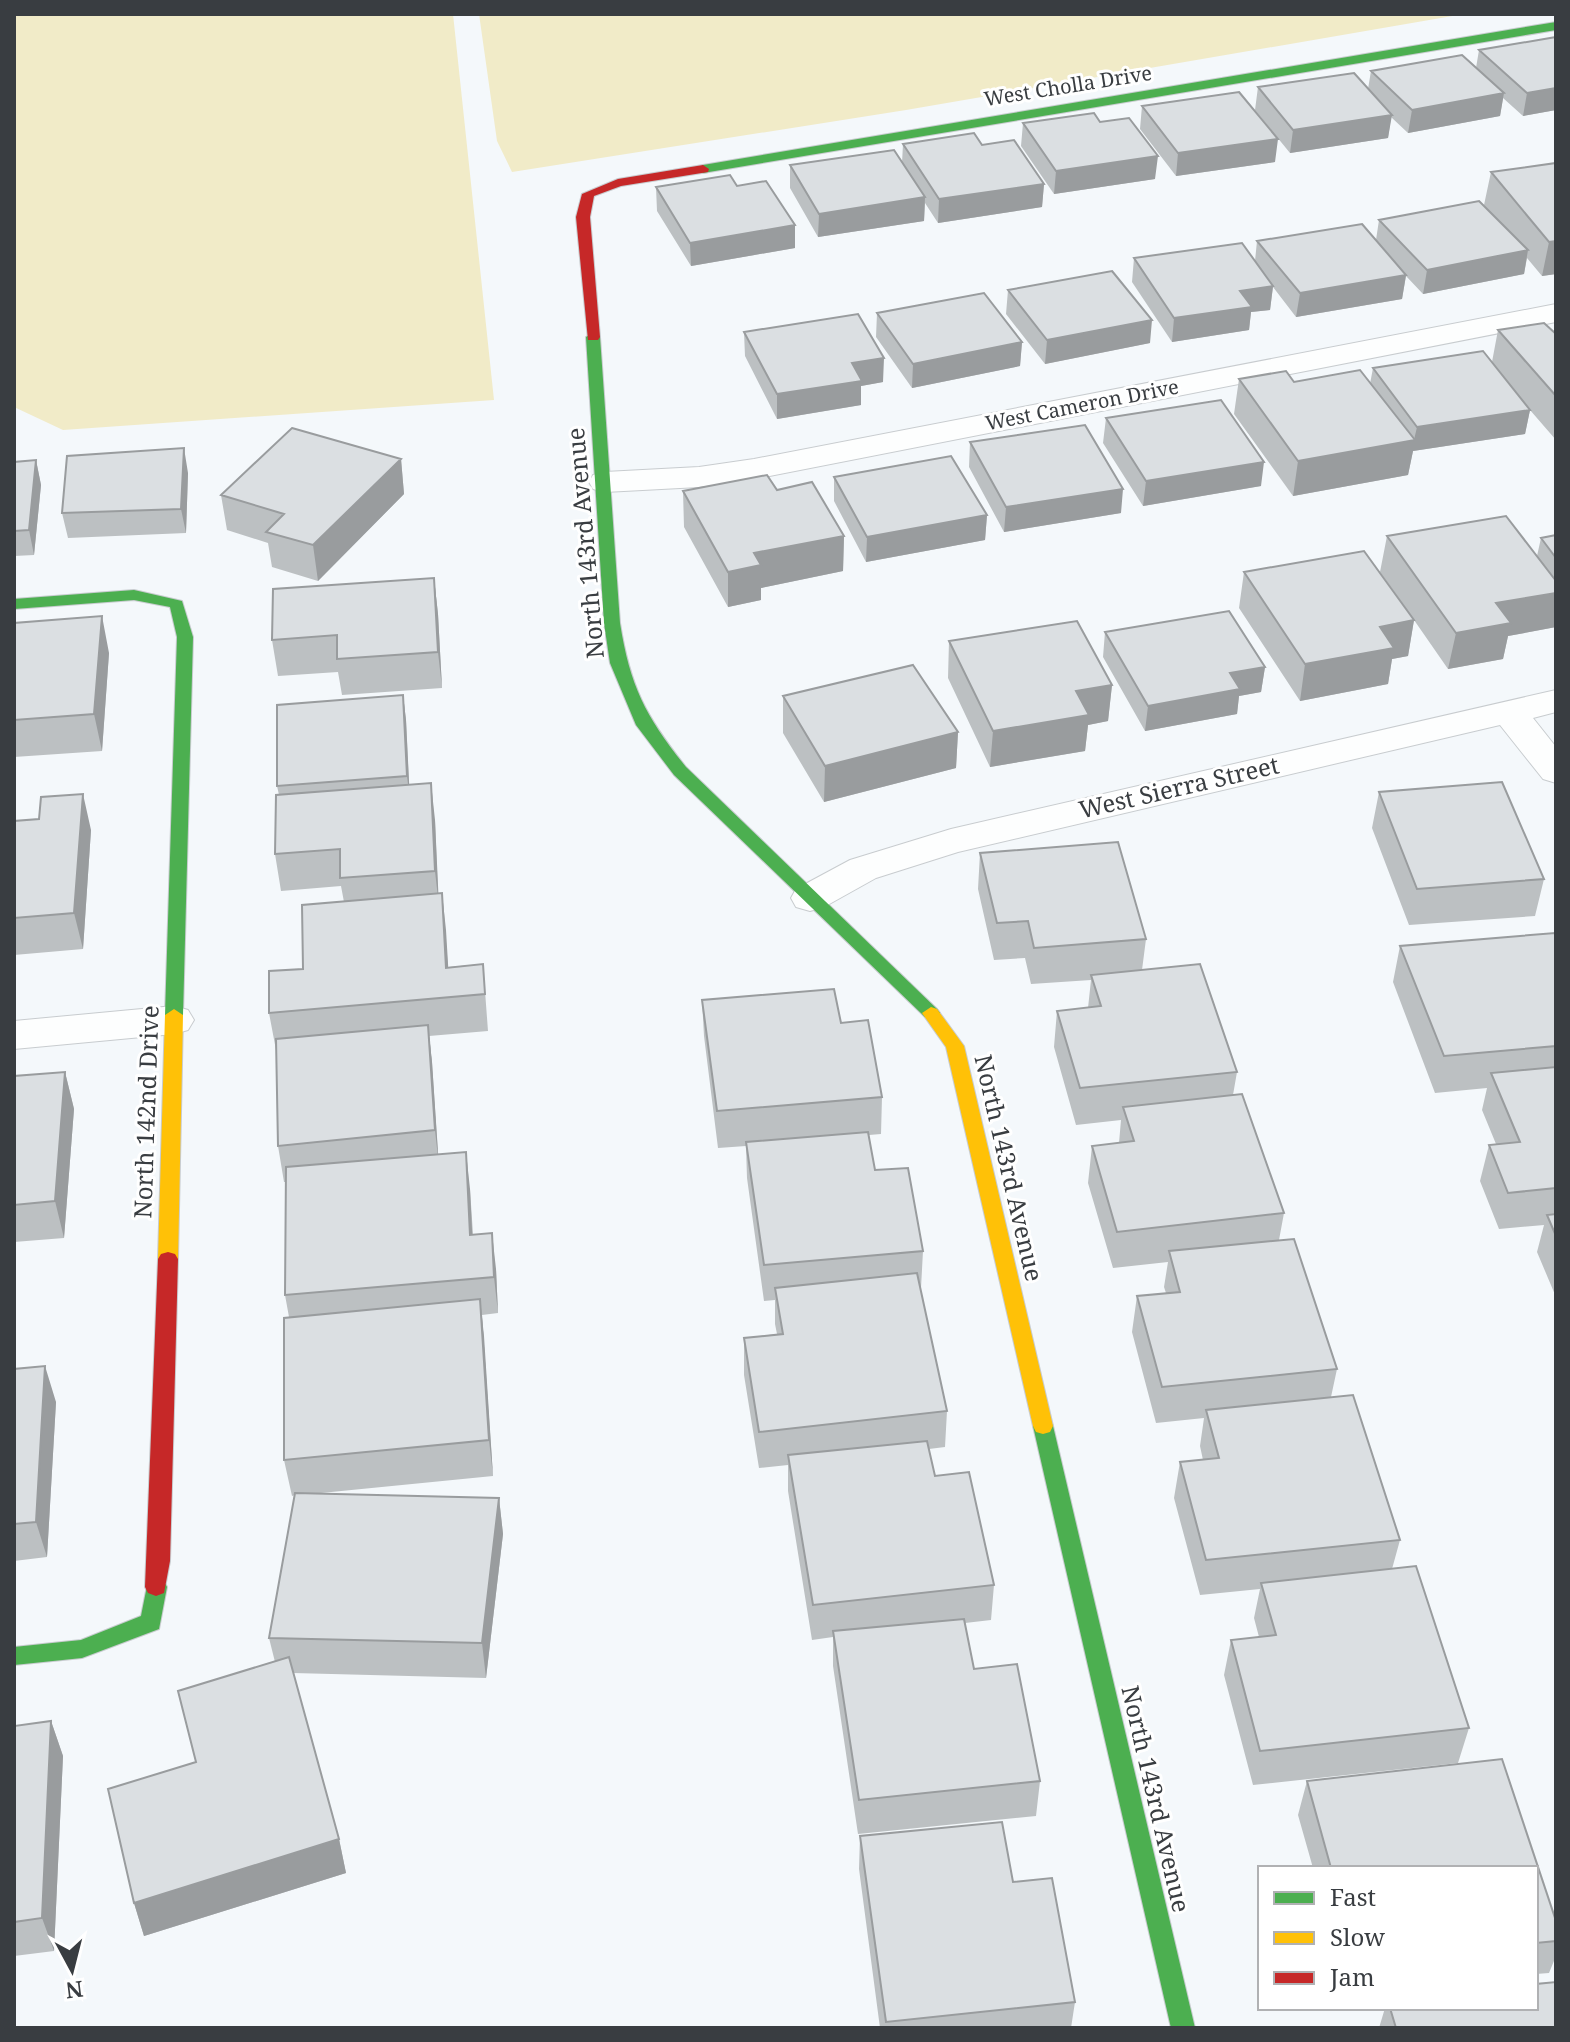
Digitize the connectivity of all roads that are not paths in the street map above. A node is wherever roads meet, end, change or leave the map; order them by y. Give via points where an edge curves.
1 (1556, 26) edge
2 (588, 194) joint
3 (1556, 313) edge
4 (605, 482) junction
5 (14, 604) edge
6 (1556, 701) edge
7 (1509, 712) junction
8 (1556, 771) edge
9 (810, 898) junction
10 (174, 1020) junction
11 (14, 1035) edge
12 (14, 1656) edge
13 (1183, 2028) edge

1 - 2 street, West Cholla Drive via 618,183
2 - 4 street, North 143rd Avenue via 583,217
3 - 4 street, West Cameron Drive via 754,469
4 - 9 street, North 143rd Avenue via 612,623 618,663 638,713 680,771
5 - 10 street, North 142nd Drive via 134,595 177,604 185,637
6 - 7 street, West Sierra Street
7 - 8 street
7 - 9 street, West Sierra Street via 951,841 863,869
9 - 13 street, North 143rd Avenue via 926,1006 955,1046
10 - 11 street
10 - 12 street, North 142nd Drive via 159,1561 151,1622 82,1649

